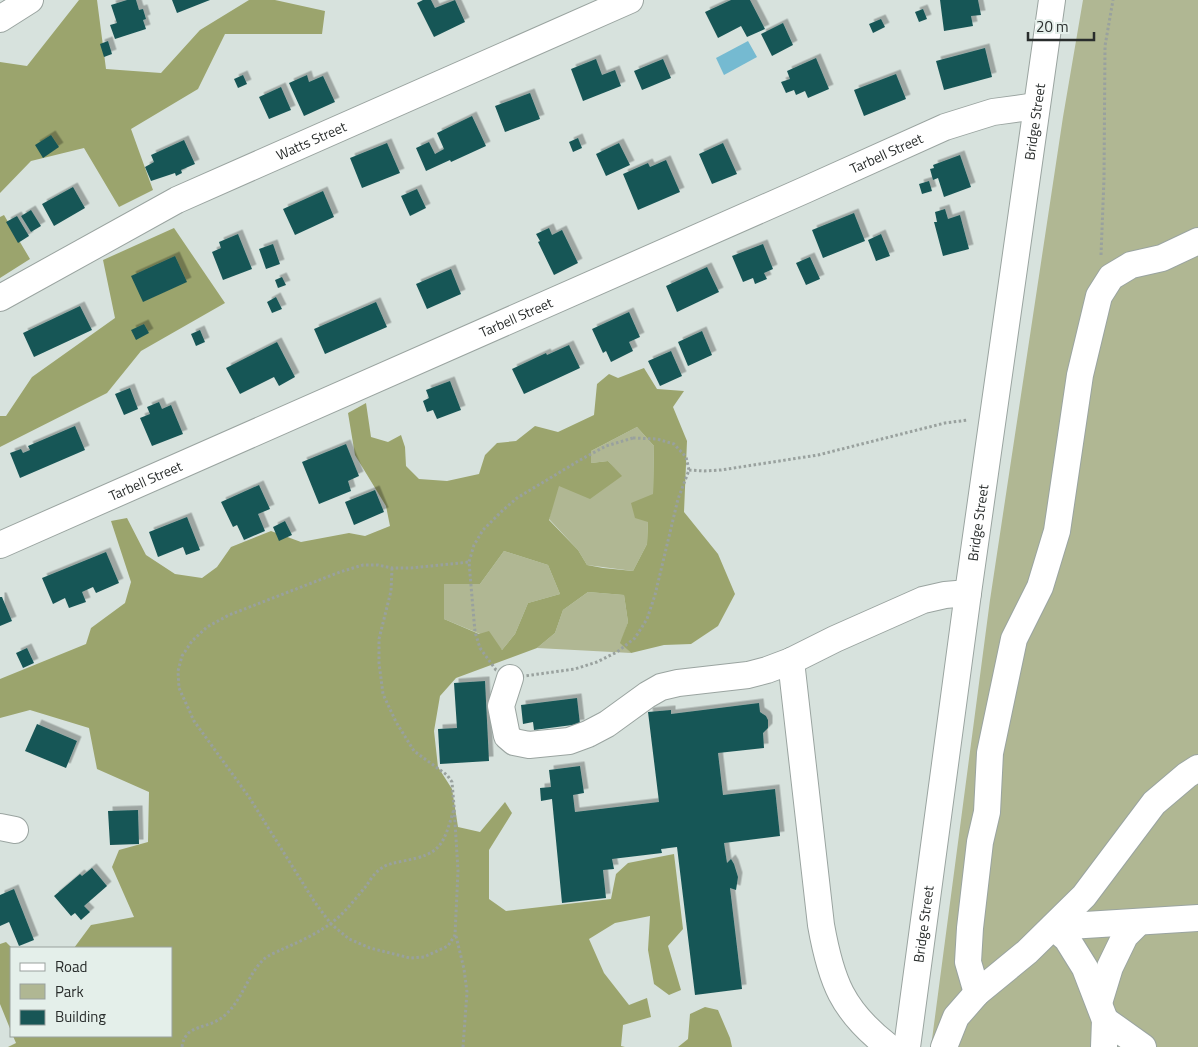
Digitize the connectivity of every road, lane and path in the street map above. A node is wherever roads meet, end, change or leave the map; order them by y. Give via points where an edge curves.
1 (30, 0) edge
2 (1052, 0) edge
3 (1113, 0) edge
4 (625, 1) edge
5 (0, 19) edge
6 (1036, 106) junction
7 (1198, 241) edge
8 (1101, 257) dead end
9 (0, 298) edge
10 (993, 416) junction
11 (690, 470) junction
12 (0, 545) edge
13 (469, 562) junction
14 (392, 568) junction
15 (968, 593) junction
16 (791, 661) junction
17 (510, 678) junction
18 (1198, 768) edge
19 (454, 806) junction
20 (1198, 918) edge
21 (1140, 922) junction
22 (331, 924) junction
23 (1053, 927) junction
24 (455, 935) junction
25 (977, 993) junction
26 (1102, 1012) junction
27 (182, 1047) edge
28 (463, 1047) edge
29 (889, 1047) edge
30 (906, 1047) edge
31 (944, 1047) edge
32 (1104, 1047) edge
33 (1143, 1047) edge

1 - 5 street
2 - 6 street, Bridge Street
3 - 8 path via 1105,46
4 - 9 street, Watts Street via 177,200
6 - 10 street, Bridge Street
6 - 12 street, Tarbell Street via 992,112 945,127
7 - 25 street via 1162,258 1131,265 1111,277 1099,296 1080,374 1057,531 1040,587 1014,639 990,754 987,812 980,842 968,962
10 - 11 path via 945,423 818,455 721,470
10 - 15 street, Bridge Street
11 - 13 path via 686,457 674,444 657,439 633,438 606,446 518,498 502,511 484,530
11 - 17 path via 678,499 655,595 635,638 597,662 575,669
13 - 14 path
13 - 17 path via 475,632 480,648 496,670
14 - 19 path via 391,591 380,639 379,663 384,694 414,751 452,782
14 - 22 path via 363,565 229,615 207,627 192,641 182,656 178,671 179,688 194,721 250,797
15 - 16 street via 924,600
15 - 30 street, Bridge Street
16 - 17 street via 748,675 661,687 588,734 569,741 528,745 514,742 507,736 504,725 501,706
16 - 29 street via 827,957 845,1002 858,1020
18 - 23 street via 1154,803 1084,896
19 - 22 path via 447,831 432,854 390,863 378,871
19 - 24 path via 458,871
20 - 21 street
21 - 23 street
21 - 26 street via 1125,936 1110,966
22 - 24 path via 349,939 410,958 424,957 448,946
22 - 27 path via 265,958 224,1017 209,1026 190,1030 183,1038
23 - 25 street
23 - 26 street via 1068,939 1085,968
24 - 28 path via 467,992
25 - 31 street via 956,1017
26 - 32 street
26 - 33 street

